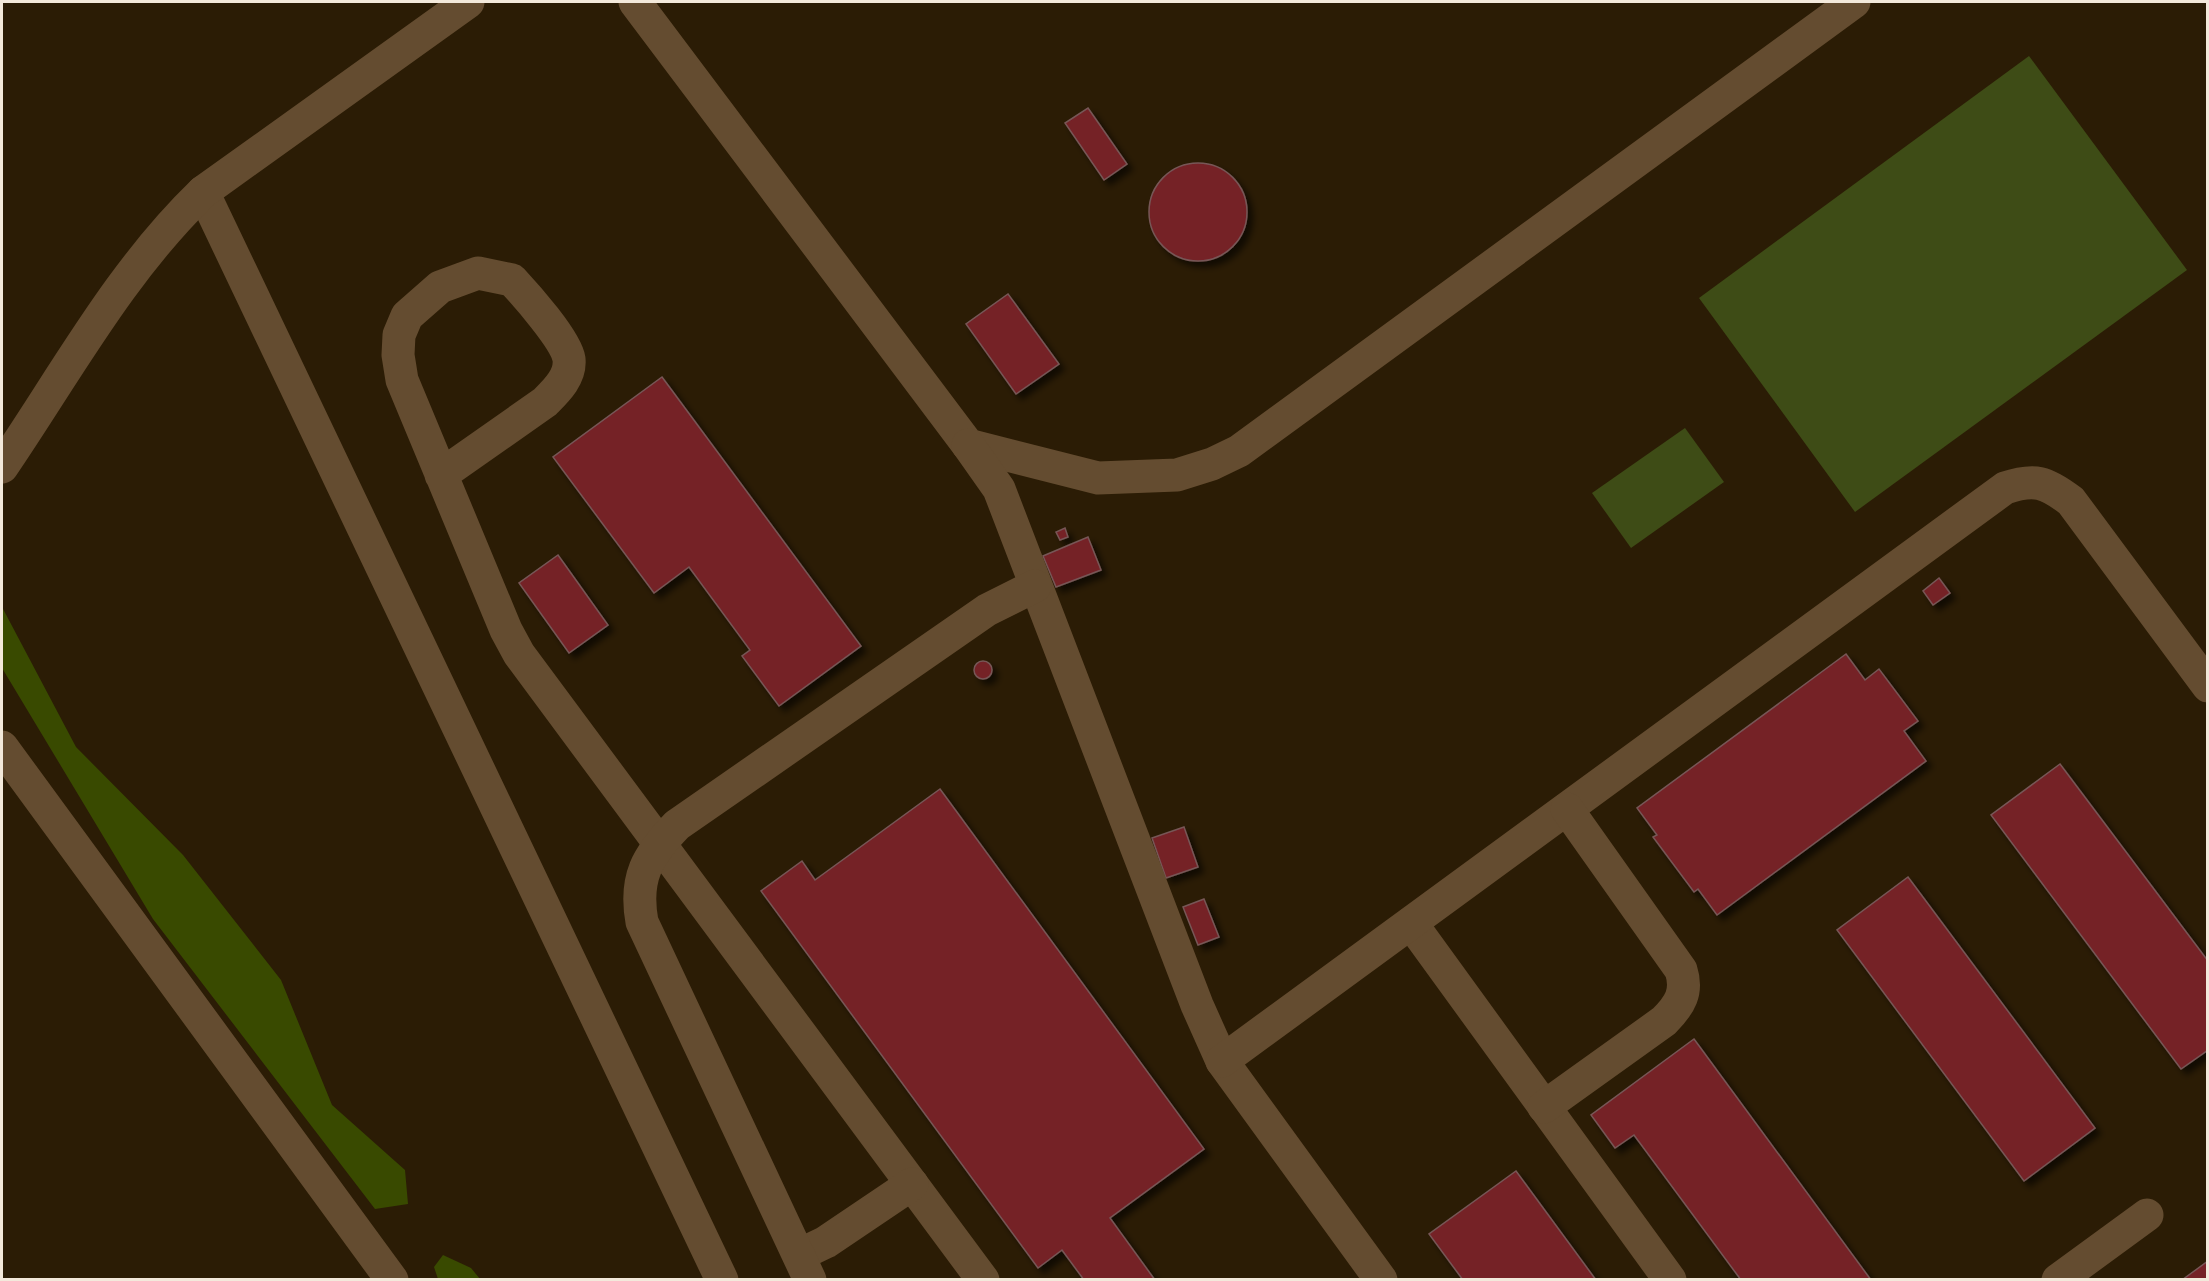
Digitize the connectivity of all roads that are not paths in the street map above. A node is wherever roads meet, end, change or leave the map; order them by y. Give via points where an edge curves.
1 (468, 2) edge
2 (635, 2) edge
3 (1854, 2) edge
4 (203, 192) junction
5 (968, 445) junction
6 (2, 467) edge
7 (441, 475) junction
8 (1035, 586) junction
9 (2208, 686) edge
10 (2, 747) edge
11 (1567, 809) junction
12 (659, 844) junction
13 (1411, 923) junction
14 (1222, 1061) junction
15 (1544, 1107) junction
16 (912, 1184) junction
17 (2147, 1215) dead end
18 (804, 1267) edge
19 (392, 1280) edge
20 (722, 1280) edge
21 (983, 1280) edge
22 (1382, 1280) edge
23 (1670, 1280) edge
24 (2058, 1280) edge

1 - 4 lane
2 - 5 lane
3 - 5 lane via 1239,451 1177,475 1098,478
4 - 6 lane via 173,221 114,295
4 - 20 lane
5 - 8 lane via 999,489
7 - 7 lane via 545,402 567,375 569,359 561,342 512,280 478,273 448,284 407,316 399,335 402,380
7 - 12 lane via 519,654
8 - 12 lane via 987,610 677,825
8 - 14 lane
9 - 11 lane via 2071,501 2050,486 2027,481 2005,488
10 - 19 lane
11 - 13 lane
11 - 15 lane via 1681,970 1684,994 1664,1021
12 - 16 lane
12 - 18 lane via 640,880 642,922
13 - 14 lane
13 - 15 lane
14 - 22 lane
15 - 23 lane
16 - 18 lane via 826,1242
16 - 21 lane
17 - 24 lane

